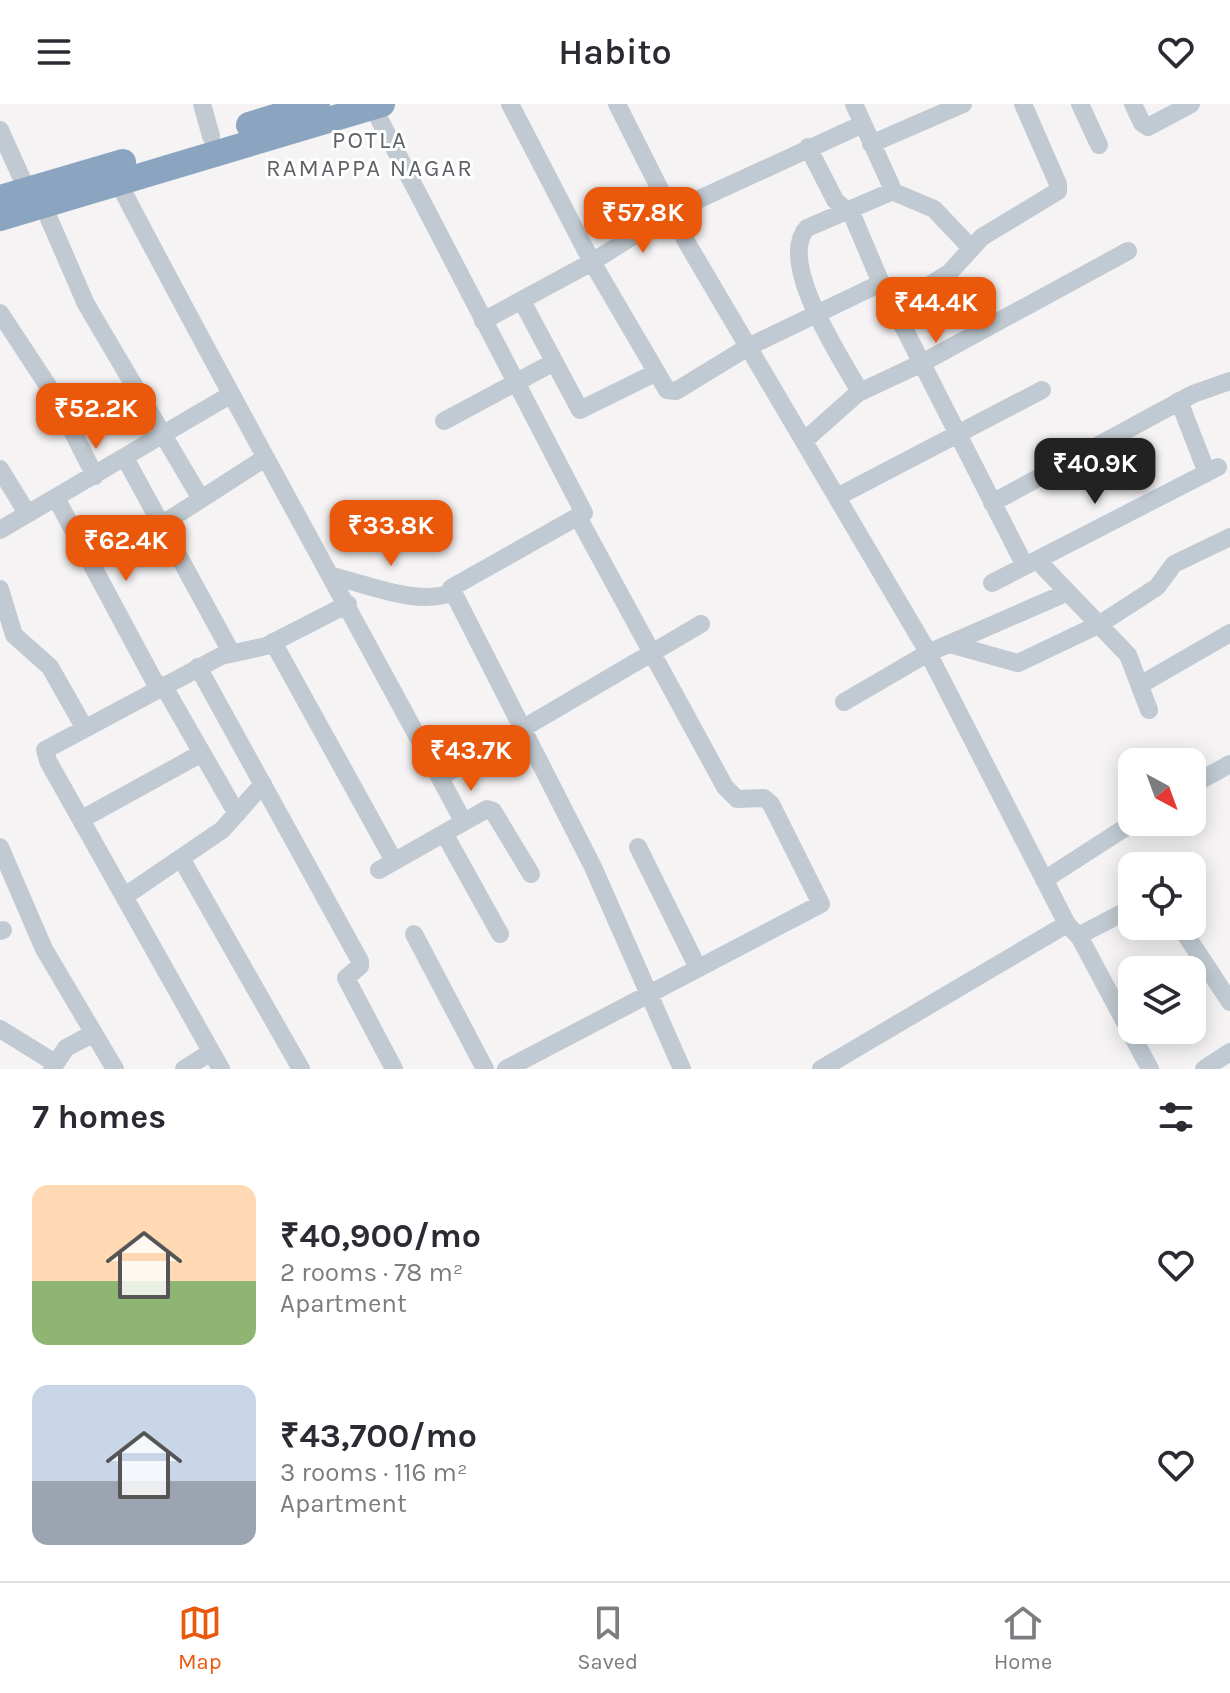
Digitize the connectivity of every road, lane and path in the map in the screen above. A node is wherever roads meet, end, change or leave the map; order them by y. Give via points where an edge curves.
1 (202, 104) edge
2 (317, 104) edge
3 (510, 104) edge
4 (617, 104) edge
5 (854, 104) edge
6 (963, 104) edge
7 (1023, 104) edge
8 (1080, 104) edge
9 (1133, 104) edge
10 (1191, 104) edge
11 (377, 105) edge
12 (863, 124) junction
13 (0, 130) edge
14 (211, 136) junction
15 (871, 144) junction
16 (1099, 145) dead end
17 (808, 147) junction
18 (118, 182) junction
19 (893, 191) junction
20 (0, 198) edge
21 (35, 198) junction
22 (847, 210) junction
23 (671, 212) junction
24 (0, 218) edge
25 (971, 248) junction
26 (1128, 251) dead end
27 (592, 262) junction
28 (881, 283) junction
29 (522, 301) junction
30 (894, 308) junction
31 (0, 313) edge
32 (817, 314) junction
33 (483, 321) junction
34 (748, 347) junction
35 (554, 362) junction
36 (922, 363) junction
37 (655, 373) junction
38 (1230, 381) edge
39 (515, 382) junction
40 (1042, 390) dead end
41 (860, 392) junction
42 (230, 395) junction
43 (1179, 401) junction
44 (444, 421) dead end
45 (161, 433) junction
46 (957, 434) junction
47 (804, 441) junction
48 (125, 458) junction
49 (265, 458) junction
50 (0, 469) edge
51 (95, 476) junction
52 (837, 497) junction
53 (56, 498) junction
54 (201, 499) junction
55 (992, 503) junction
56 (27, 513) junction
57 (578, 517) junction
58 (161, 525) junction
59 (0, 530) edge
60 (1230, 537) edge
61 (1031, 563) junction
62 (332, 576) junction
63 (992, 583) dead end
64 (0, 589) edge
65 (453, 592) junction
66 (1068, 592) junction
67 (348, 604) junction
68 (701, 624) dead end
69 (1100, 624) junction
70 (1230, 633) edge
71 (273, 642) junction
72 (950, 644) junction
73 (231, 652) junction
74 (652, 652) junction
75 (928, 653) junction
76 (198, 667) junction
77 (1140, 685) junction
78 (161, 686) junction
79 (844, 702) dead end
80 (1149, 710) dead end
81 (84, 727) junction
82 (520, 728) junction
83 (202, 753) junction
84 (1230, 764) edge
85 (440, 777) junction
86 (1206, 777) edge
87 (263, 784) junction
88 (237, 814) junction
89 (82, 819) junction
90 (463, 821) junction
91 (1118, 832) edge
92 (444, 833) junction
93 (0, 847) edge
94 (638, 847) dead end
95 (182, 860) junction
96 (531, 874) dead end
97 (1044, 880) junction
98 (125, 896) junction
99 (1118, 913) edge
100 (1073, 930) junction
101 (414, 934) dead end
102 (500, 934) dead end
103 (1189, 940) edge
104 (698, 968) junction
105 (647, 993) junction
106 (1230, 1002) edge
107 (0, 1029) edge
108 (94, 1033) junction
109 (211, 1052) junction
110 (1230, 1052) edge
111 (53, 1066) edge
112 (115, 1069) edge
113 (184, 1069) edge
114 (221, 1069) edge
115 (301, 1069) edge
116 (394, 1069) edge
117 (485, 1069) edge
118 (506, 1069) edge
119 (682, 1069) edge
120 (821, 1069) edge
121 (1150, 1069) edge
122 (1204, 1069) edge

1 - 14 street
2 - 14 highway
3 - 27 street
4 - 23 street
5 - 12 street
6 - 15 street
7 - 25 street via 1058,191
8 - 16 street
9 - 10 street via 1148,127
11 - 18 highway
11 - 33 street
12 - 15 street
12 - 17 street
13 - 21 street
14 - 21 highway
15 - 19 street
17 - 22 street via 835,200
17 - 23 street
18 - 21 highway
18 - 42 street
19 - 22 street
19 - 25 street via 934,209
20 - 21 highway
21 - 24 highway
21 - 45 street via 86,304
22 - 28 street
22 - 32 street via 807,228 801,237 800,268
23 - 27 street
23 - 34 street
25 - 30 street via 929,288
26 - 36 street
27 - 29 street
27 - 37 street
28 - 30 street
28 - 32 street
29 - 33 street
29 - 35 street
30 - 36 street
31 - 51 street via 54,395
32 - 34 street
32 - 41 street
33 - 39 street
34 - 37 street via 676,391 664,388
34 - 47 street
35 - 37 street via 583,411
35 - 39 street
36 - 41 street
36 - 46 street
38 - 43 street
39 - 44 street
39 - 57 street via 584,513
40 - 46 street
41 - 47 street
42 - 45 street
42 - 49 street
43 - 55 street
43 - 61 street via 1212,470
45 - 48 street
45 - 54 street
46 - 52 street
46 - 55 street
47 - 52 street
48 - 51 street
48 - 58 street
49 - 54 street
49 - 62 street
50 - 56 street
51 - 53 street
52 - 75 street
53 - 56 street
53 - 78 street
54 - 58 street
55 - 61 street
56 - 59 street
57 - 65 street via 451,588
57 - 74 street
58 - 73 street
60 - 69 street via 1174,564 1157,587
61 - 63 street
61 - 66 street
62 - 65 street via 422,597
62 - 67 street
64 - 81 street via 14,635 50,667
65 - 82 street
66 - 69 street
66 - 72 street
67 - 71 street
67 - 85 street
68 - 74 street
69 - 72 street via 1018,663
69 - 77 street via 1128,655
70 - 77 street
71 - 73 street via 254,651
71 - 92 street via 387,866
72 - 75 street
73 - 76 street
74 - 82 street
74 - 104 street via 725,787 737,799 764,798 771,804 821,900 814,911
75 - 79 street
75 - 97 street
76 - 78 street
76 - 87 street
77 - 80 street
78 - 81 street
78 - 83 street
81 - 89 street via 45,750
82 - 85 street
82 - 105 street via 593,867
83 - 88 street
83 - 89 street
84 - 86 street
85 - 90 street
87 - 88 street
87 - 116 street via 360,961 346,978
88 - 95 street
89 - 98 street
90 - 92 street
90 - 96 street via 491,809
91 - 97 street
92 - 102 street
93 - 108 street via 37,936
94 - 104 street
95 - 98 street
95 - 115 street
97 - 100 street
98 - 109 street
99 - 100 street
100 - 120 street
100 - 121 street
101 - 117 street
103 - 106 street
104 - 105 street
105 - 118 street
105 - 119 street
107 - 111 street
108 - 111 street via 66,1048
108 - 112 street
109 - 113 street
109 - 114 street
110 - 122 street

